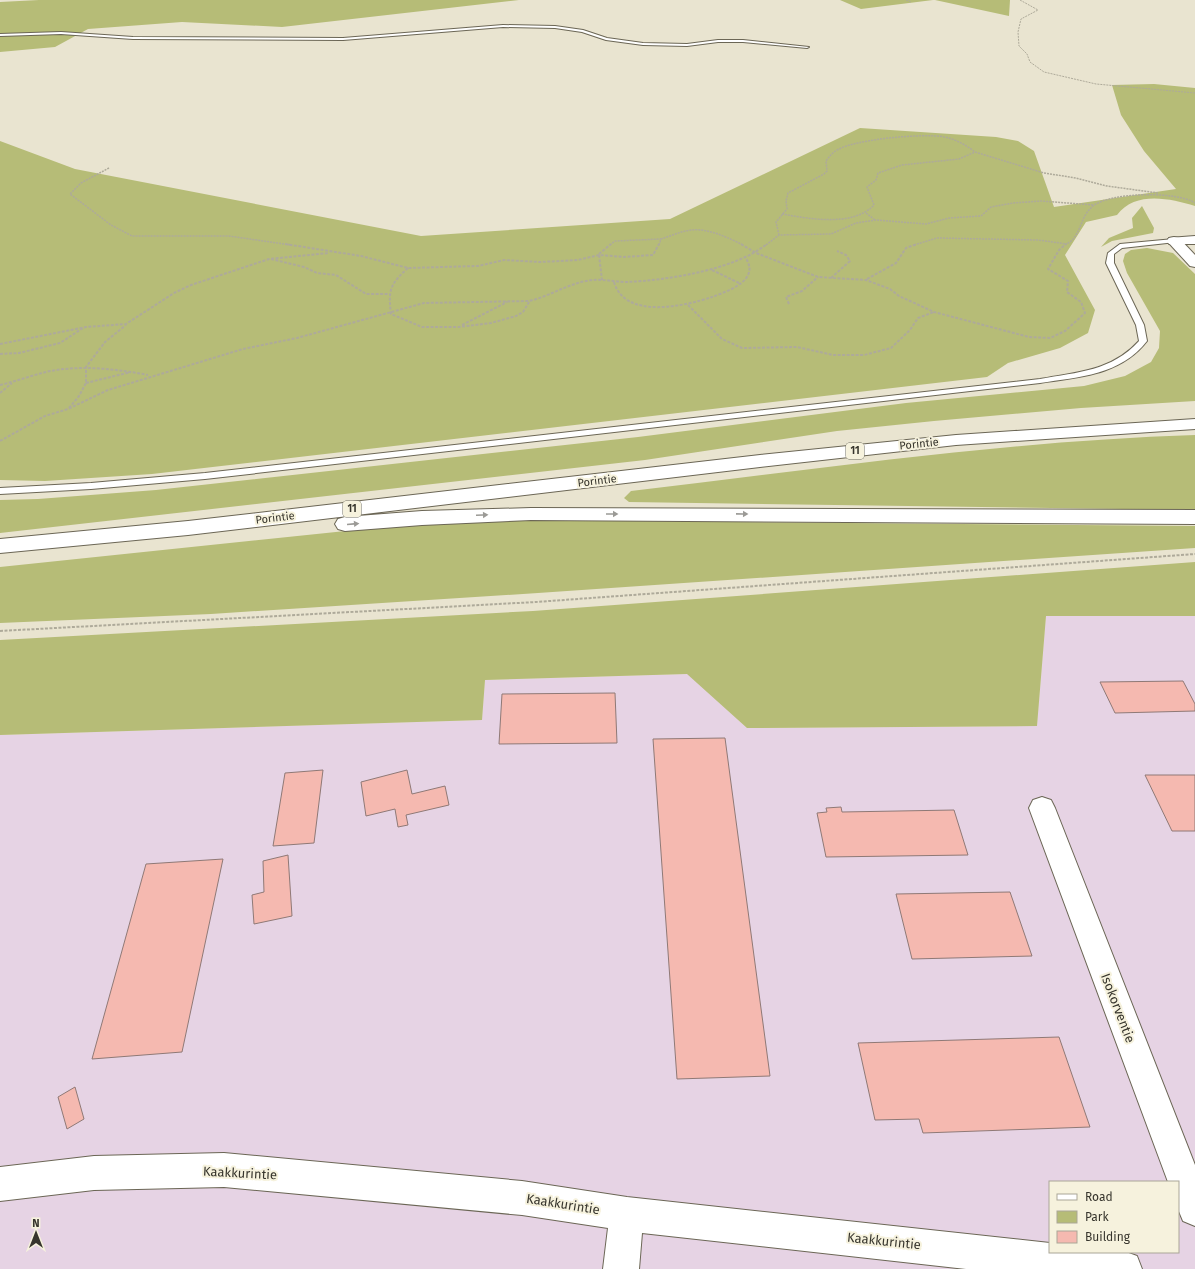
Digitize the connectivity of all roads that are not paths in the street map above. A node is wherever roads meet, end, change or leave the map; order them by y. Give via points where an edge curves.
1 (0, 35) edge
2 (806, 47) dead end
3 (1195, 240) edge
4 (1174, 241) junction
5 (1195, 263) edge
6 (1195, 424) edge
7 (0, 491) edge
8 (1195, 517) edge
9 (188, 528) junction
10 (0, 546) edge
11 (1042, 808) dead end
12 (0, 1184) edge
13 (1195, 1209) edge
14 (627, 1214) junction
15 (621, 1269) edge
16 (1124, 1269) edge

1 - 2 lane via 60,33 164,38 343,39 510,26 555,27 606,39 643,44 687,45 737,41
3 - 4 main road
4 - 5 main road
4 - 7 lane via 1120,246 1111,253 1110,263 1140,325 1143,341 1130,355 1112,366 1082,374 1040,381 205,476
6 - 9 main road, Porintie / 11 via 941,442
9 -> 8 main road via 264,531 422,518 531,514
9 - 10 main road, Porintie / 11
11 - 13 main road, Isokorventie
12 - 14 main road, Kaakkurintie via 94,1173 224,1170 522,1198
14 - 15 main road
14 - 16 main road, Kaakkurintie

